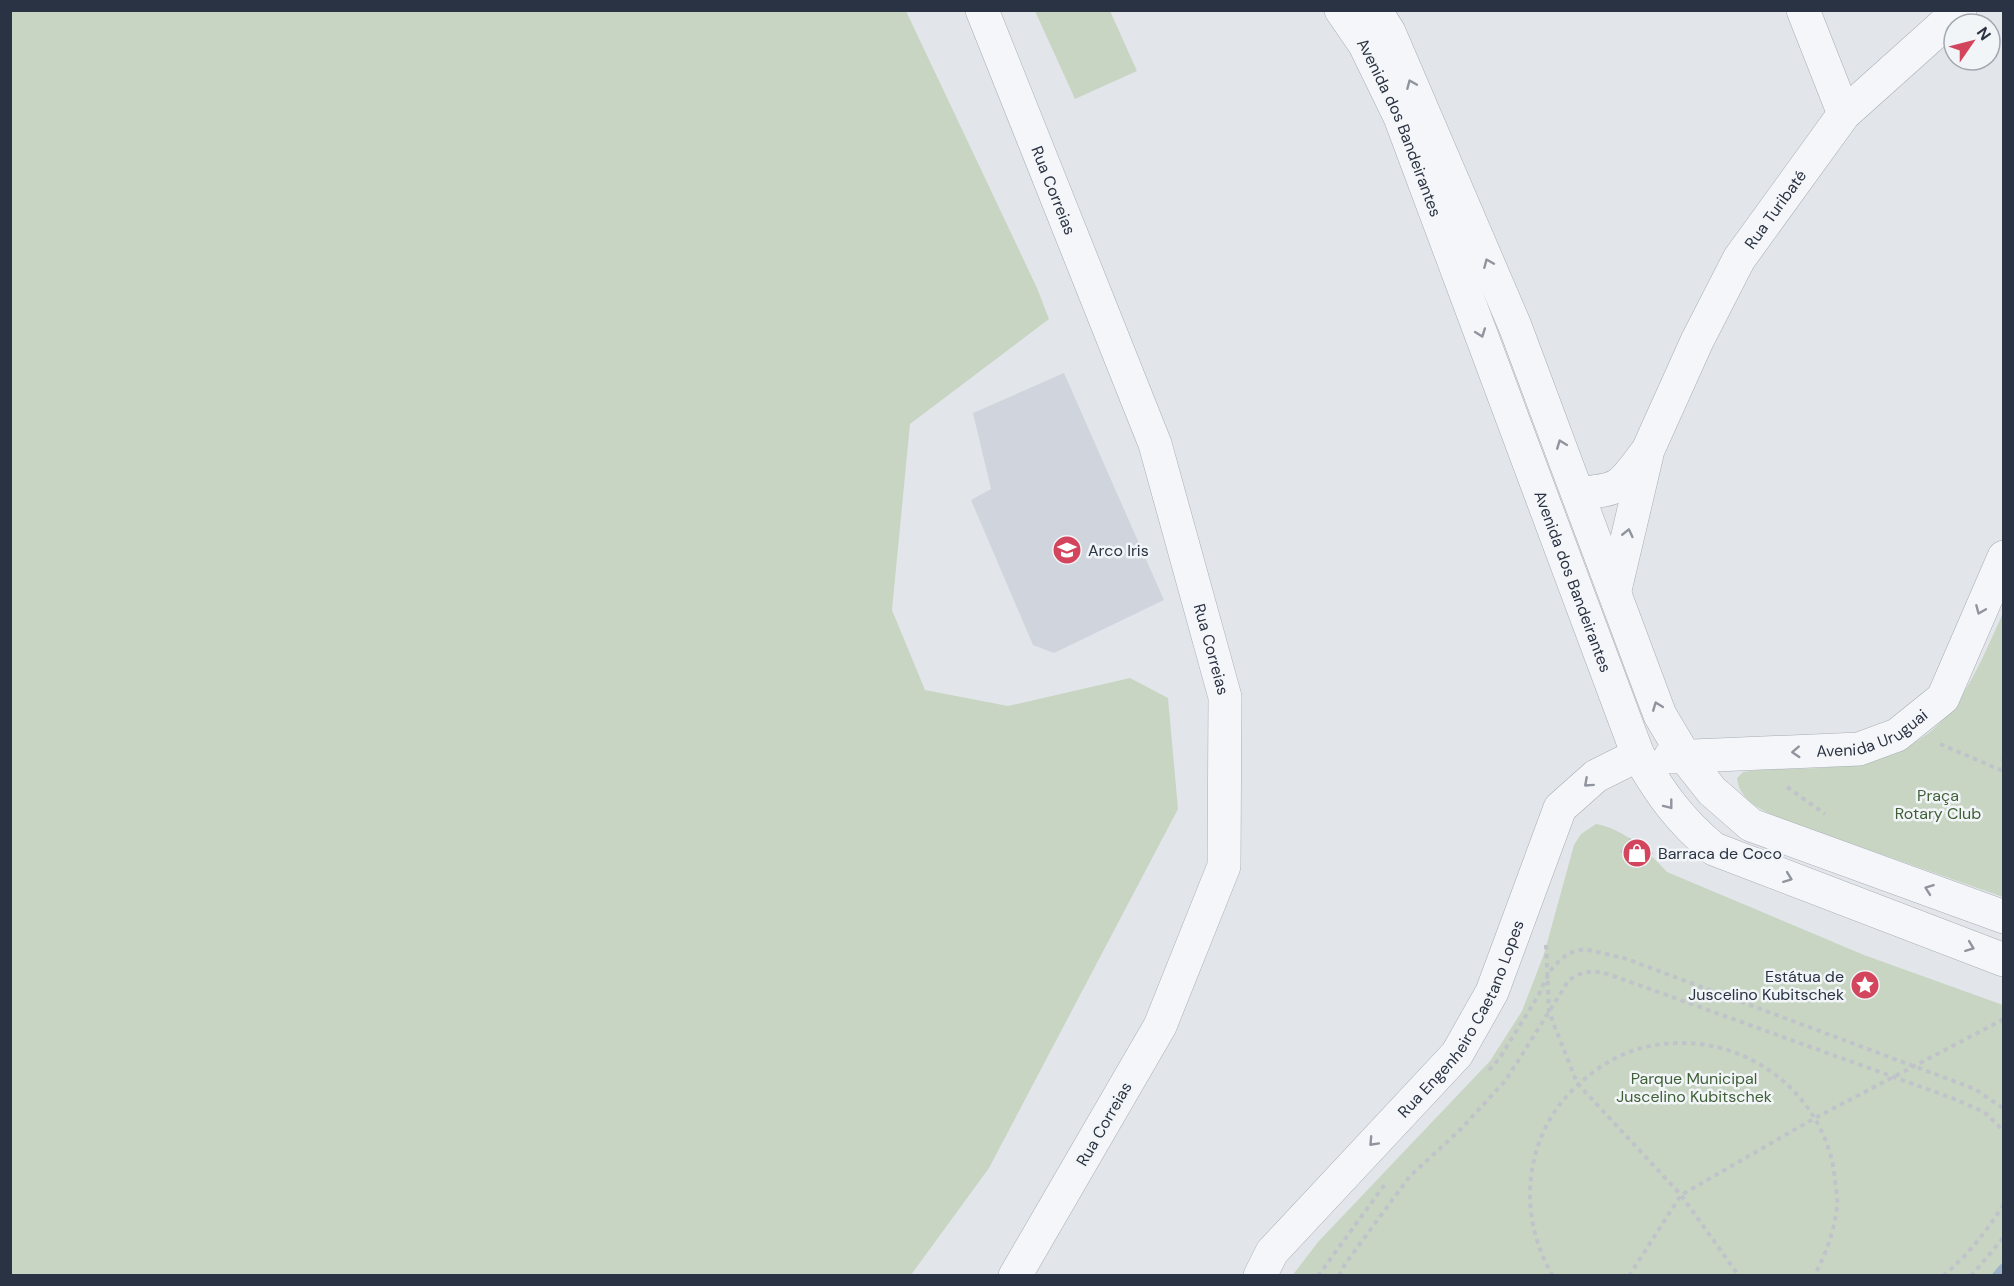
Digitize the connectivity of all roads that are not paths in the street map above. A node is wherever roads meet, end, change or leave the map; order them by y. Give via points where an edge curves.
1 (982, 10) edge
2 (1341, 10) edge
3 (1376, 10) edge
4 (1803, 10) edge
5 (1960, 10) edge
6 (1844, 114) junction
7 (1648, 450) junction
8 (1580, 493) junction
9 (2004, 557) edge
10 (1614, 590) junction
11 (1638, 755) junction
12 (1685, 757) junction
13 (2004, 916) edge
14 (2004, 960) edge
15 (1016, 1275) edge
16 (1260, 1275) edge

1 - 15 street, Rua Correias via 1155,444 1225,698 1224,866 1160,1026
2 -> 11 street, Avenida dos Bandeirantes via 1365,45 1400,117
8 -> 3 street, Avenida dos Bandeirantes via 1515,326 1389,32
4 - 6 street
5 - 6 street, Rua Turibaté
6 - 7 street, Rua Turibaté via 1739,259
7 - 8 street, Rua Turibaté via 1623,484 1606,491
10 -> 7 street, Rua Turibaté
8 - 10 street, Avenida dos Bandeirantes
9 -> 12 street, Avenida Uruguai via 1943,698 1897,735 1859,749
12 -> 10 street, Avenida dos Bandeirantes via 1660,715
11 - 12 street, Avenida Uruguai
11 -> 14 street, Avenida dos Bandeirantes via 1666,802 1688,828 1714,849
11 -> 16 street, Rua Engenheiro Caetano Lopes via 1596,776 1560,808 1492,992 1457,1054 1272,1252
13 -> 12 street, Avenida dos Bandeirantes via 1751,825 1712,791

